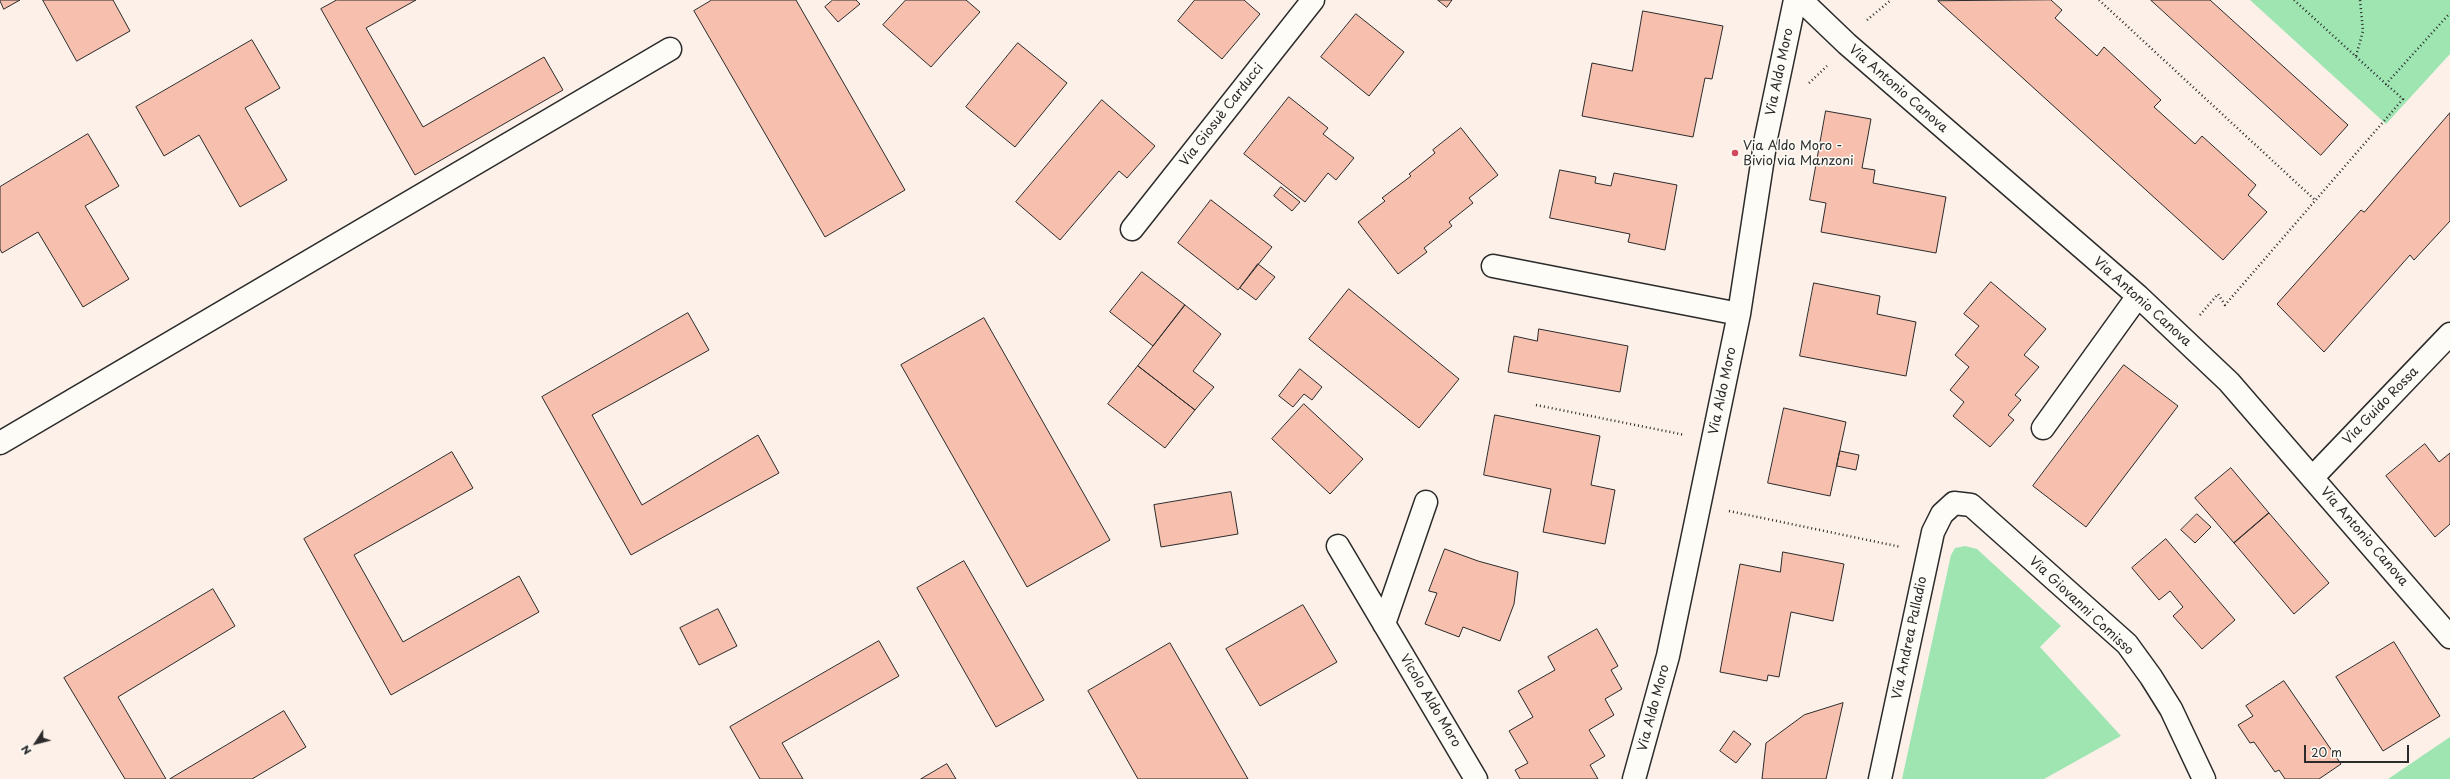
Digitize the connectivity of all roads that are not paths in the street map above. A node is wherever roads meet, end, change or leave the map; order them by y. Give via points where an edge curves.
1 (1313, 0) edge
2 (1795, 0) edge
3 (1801, 0) edge
4 (670, 49) dead end
5 (1132, 229) dead end
6 (1493, 266) dead end
7 (2138, 296) junction
8 (1739, 314) junction
9 (2450, 334) edge
10 (2043, 428) dead end
11 (0, 443) edge
12 (2312, 478) junction
13 (1426, 502) dead end
14 (1954, 503) joint
15 (1338, 546) dead end
16 (1384, 624) junction
17 (2450, 637) edge
18 (1476, 779) edge
19 (1634, 779) edge
20 (1880, 779) edge
21 (2204, 779) edge

1 - 5 street, Via Giosuè Carducci
2 - 8 street, Via Aldo Moro via 1766,138
3 - 7 street, Via Antonio Canova via 1847,44
4 - 11 street
6 - 8 street
7 - 10 street
7 - 12 street, Via Antonio Canova via 2229,382
8 - 19 street, Via Aldo Moro via 1668,656
9 - 12 street, Via Guido Rossa
12 - 17 street, Via Antonio Canova
13 - 16 street
14 - 20 street, Via Andrea Palladio via 1942,514 1933,532
14 - 21 street, Via Giovanni Comisso via 1971,505 2127,644 2170,709
15 - 16 street, Vicolo Aldo Moro
16 - 18 street, Vicolo Aldo Moro

